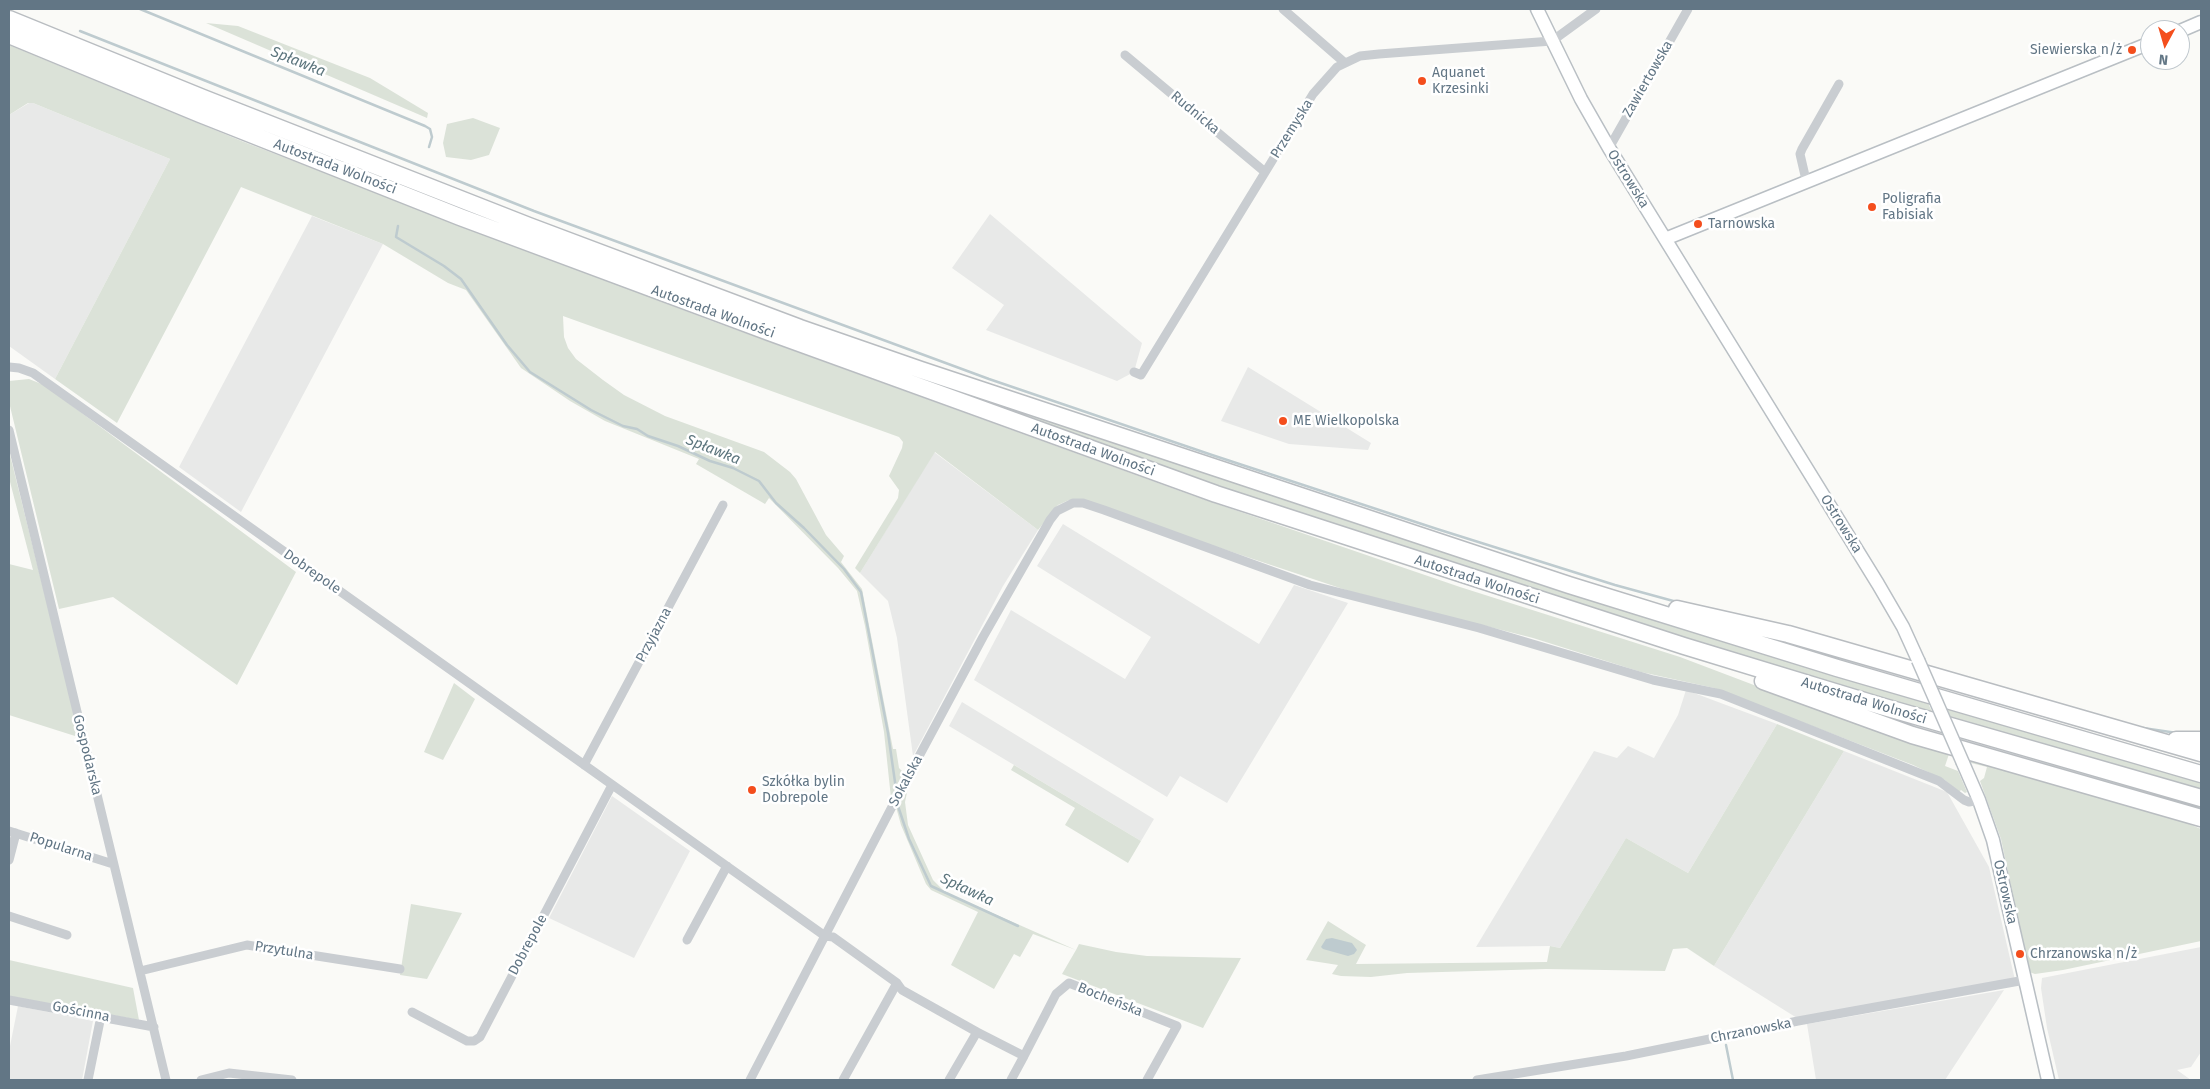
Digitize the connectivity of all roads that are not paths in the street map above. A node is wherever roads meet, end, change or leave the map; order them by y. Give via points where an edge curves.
1 (1283, 9) edge
2 (1537, 9) edge
3 (1596, 9) edge
4 (1688, 9) edge
5 (9, 19) edge
6 (9, 35) edge
7 (1552, 41) junction
8 (2140, 47) edge
9 (1125, 55) dead end
10 (1345, 63) junction
11 (1839, 84) dead end
12 (1609, 148) junction
13 (1265, 172) junction
14 (1806, 180) junction
15 (1665, 239) junction
16 (9, 367) edge
17 (1134, 372) dead end
18 (9, 430) edge
19 (723, 505) dead end
20 (1570, 586) junction
21 (1684, 646) junction
22 (2129, 733) junction
23 (2201, 740) edge
24 (2201, 753) edge
25 (584, 765) junction
26 (2201, 774) edge
27 (612, 785) junction
28 (2201, 798) edge
29 (1979, 800) junction
30 (2148, 804) junction
31 (2201, 818) edge
32 (2201, 824) edge
33 (13, 832) edge
34 (9, 860) edge
35 (113, 864) junction
36 (727, 866) junction
37 (9, 916) edge
38 (66, 935) dead end
39 (825, 936) junction
40 (687, 940) dead end
41 (400, 969) dead end
42 (140, 971) junction
43 (2026, 980) junction
44 (898, 983) junction
45 (9, 1000) edge
46 (412, 1012) dead end
47 (101, 1016) junction
48 (154, 1027) junction
49 (977, 1032) junction
50 (1024, 1056) junction
51 (88, 1080) edge
52 (166, 1080) edge
53 (201, 1080) edge
54 (292, 1080) edge
55 (750, 1080) edge
56 (843, 1080) edge
57 (950, 1080) edge
58 (1012, 1080) edge
59 (1146, 1080) edge
60 (1477, 1080) edge
61 (2048, 1080) edge

1 - 10 street
2 - 7 street, Ostrowska
3 - 7 street
4 - 12 street, Zawiertowska
5 - 20 highway, Autostrada Wolności via 390,172 800,328
6 - 21 highway, Autostrada Wolności via 451,213 812,348 1268,512
7 - 10 street, Przemyska via 1360,56
7 - 12 street, Ostrowska
8 - 14 street
9 - 13 street, Rudnicka
10 - 13 street, Przemyska via 1313,94
11 - 14 street via 1800,154
12 - 15 street, Ostrowska
13 - 17 street, Przemyska via 1141,374
14 - 15 street
15 - 29 street, Ostrowska, bridge via 1903,627
16 - 25 street, Dobrepole via 32,373
18 - 35 street, Gospodarska
19 - 25 street, Przyjazna
20 - 22 highway via 1788,634
20 - 26 highway, Autostrada Wolności via 1846,671
21 - 28 highway, Autostrada Wolności
21 - 30 highway via 1728,668 1895,729
22 - 23 highway
22 - 24 highway
25 - 27 street, Dobrepole
27 - 36 street, Dobrepole
27 - 46 street, Dobrepole via 480,1037 474,1042 467,1041
29 - 39 street, Sokalska via 1964,800 1939,781 1721,694 1653,680 1479,628 1310,585 1083,503 1065,505 1047,525 969,662
29 - 43 street, Ostrowska via 1996,852
30 - 31 highway
30 - 32 highway
33 - 34 street
33 - 35 street, Popularna
35 - 42 street, Gospodarska
36 - 39 street, Dobrepole
36 - 40 street
37 - 38 street
39 - 44 street via 833,937
39 - 55 street, Sokalska
41 - 42 street, Przytulna via 247,946
42 - 48 street, Gospodarska
43 - 60 street, Chrzanowska via 1626,1056
43 - 61 street, Ostrowska
44 - 49 street via 902,990
44 - 56 street
45 - 47 street, Gościnna
47 - 48 street, Gościnna
47 - 51 street
48 - 52 street, Gospodarska
49 - 50 street
49 - 57 street
50 - 58 street, Bocheńska
50 - 59 street, Bocheńska via 1056,994 1068,983 1177,1026
53 - 54 street via 228,1073

